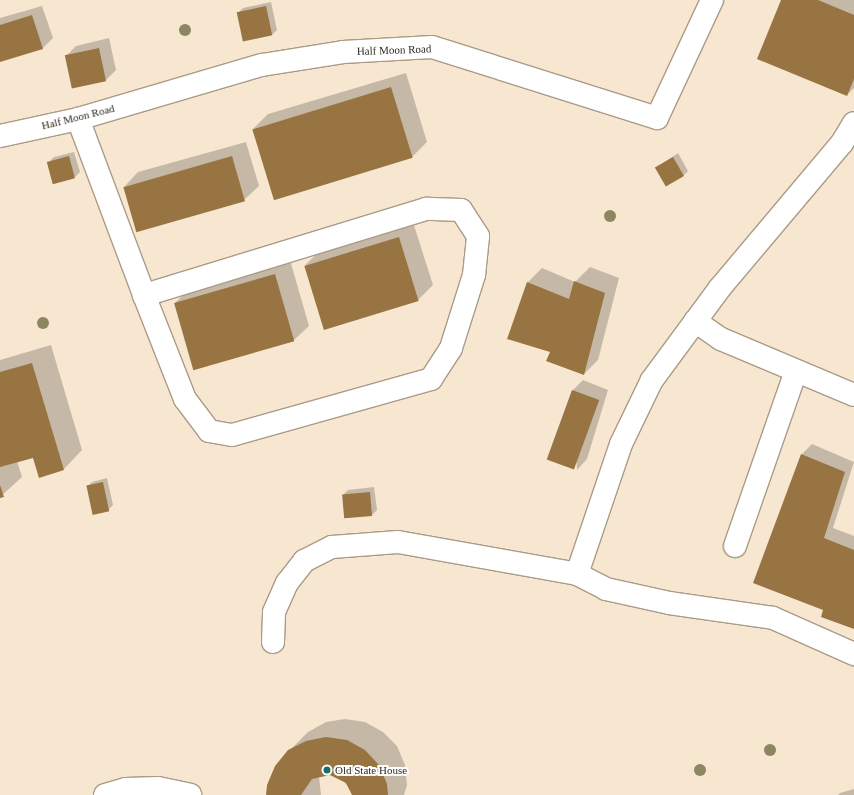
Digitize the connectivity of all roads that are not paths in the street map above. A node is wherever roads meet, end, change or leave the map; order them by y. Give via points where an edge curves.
1 (712, 0) edge
2 (78, 119) junction
3 (854, 123) edge
4 (0, 136) edge
5 (144, 294) junction
6 (695, 321) junction
7 (796, 371) junction
8 (854, 395) edge
9 (735, 546) dead end
10 (577, 574) junction
11 (273, 642) dead end
12 (854, 654) edge
13 (106, 795) edge
14 (190, 795) edge

1 - 2 street, Half Moon Road via 657,118 432,47 343,52 262,65
2 - 4 street, Half Moon Road
2 - 5 street
3 - 6 street via 842,143
5 - 5 street via 185,399 209,431 232,435 431,379 451,348 474,275 478,236 461,210 426,209
6 - 7 street via 720,339
6 - 10 street via 652,380 621,444
7 - 8 street
7 - 9 street
10 - 11 street via 398,542 332,547 304,561 287,583 274,612
10 - 12 street via 606,589 669,603 773,618
13 - 14 street via 126,789 158,788

